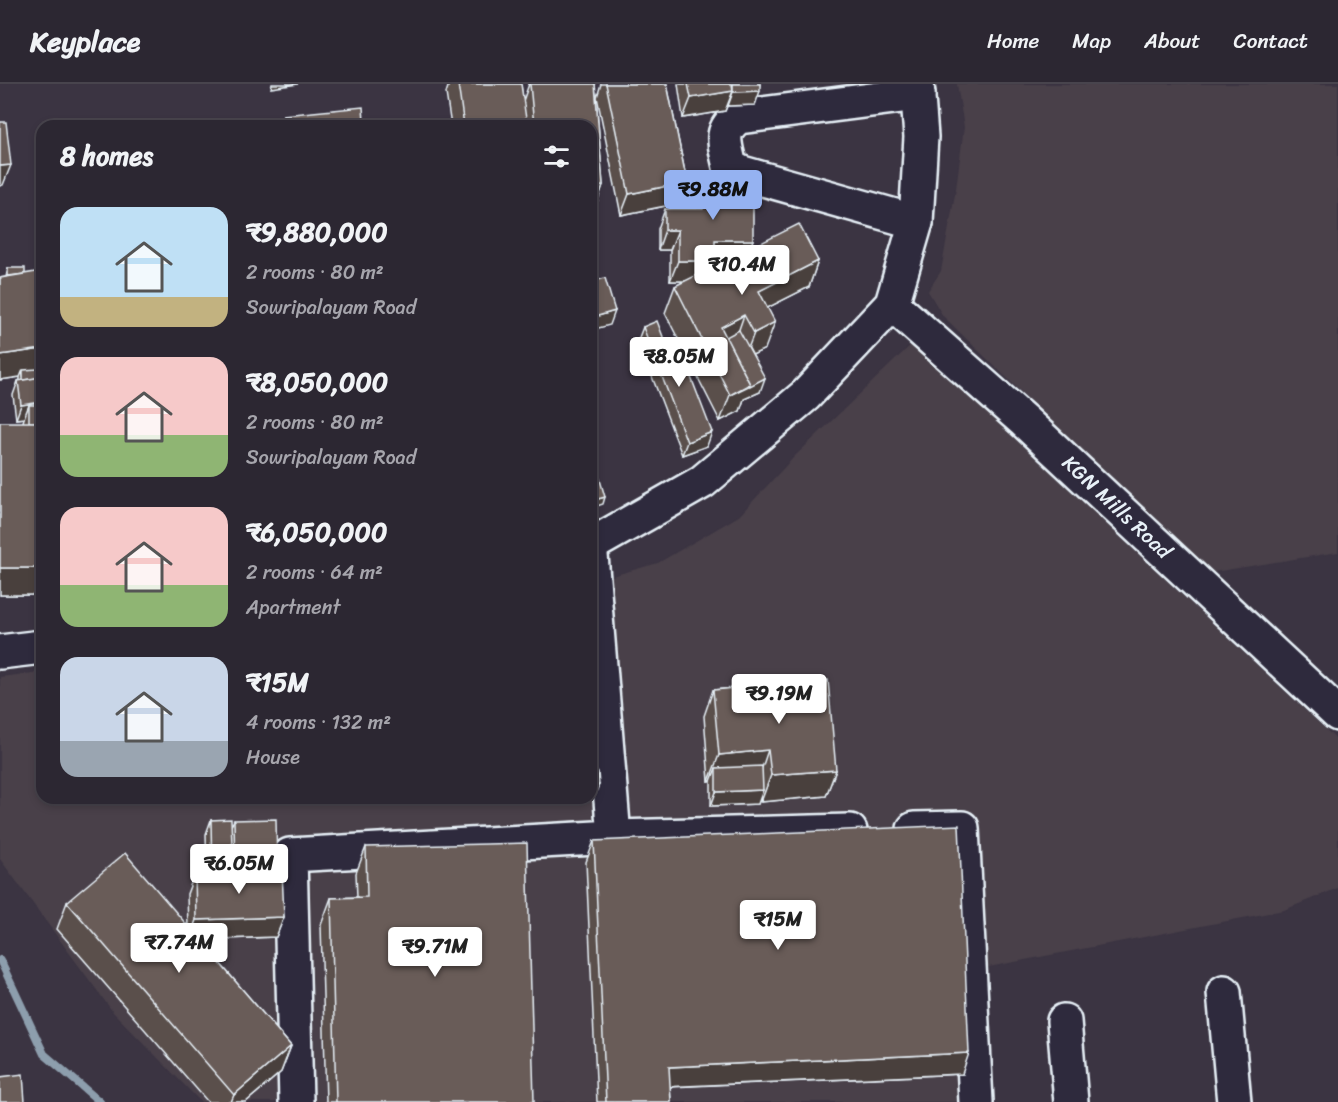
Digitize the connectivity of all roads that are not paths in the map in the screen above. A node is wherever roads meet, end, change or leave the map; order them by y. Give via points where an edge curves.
1 (918, 89) edge
2 (916, 222) junction
3 (892, 304) junction
4 (597, 542) edge
5 (597, 629) edge
6 (36, 648) edge
7 (0, 652) edge
8 (1338, 714) edge
9 (614, 837) junction
10 (1224, 992) dead end
11 (1064, 1021) dead end
12 (296, 1102) edge
13 (976, 1102) edge
14 (1071, 1102) edge
15 (1234, 1102) edge

1 - 2 street via 921,137
1 - 2 street via 739,117 728,124 724,134 730,167 742,173
2 - 3 street
3 - 4 street via 806,395 702,482
3 - 8 street, KGN Mills Road via 1033,429
5 - 9 street
6 - 7 street
9 - 12 street via 290,855
9 - 13 street via 962,828
10 - 15 street
11 - 14 street

